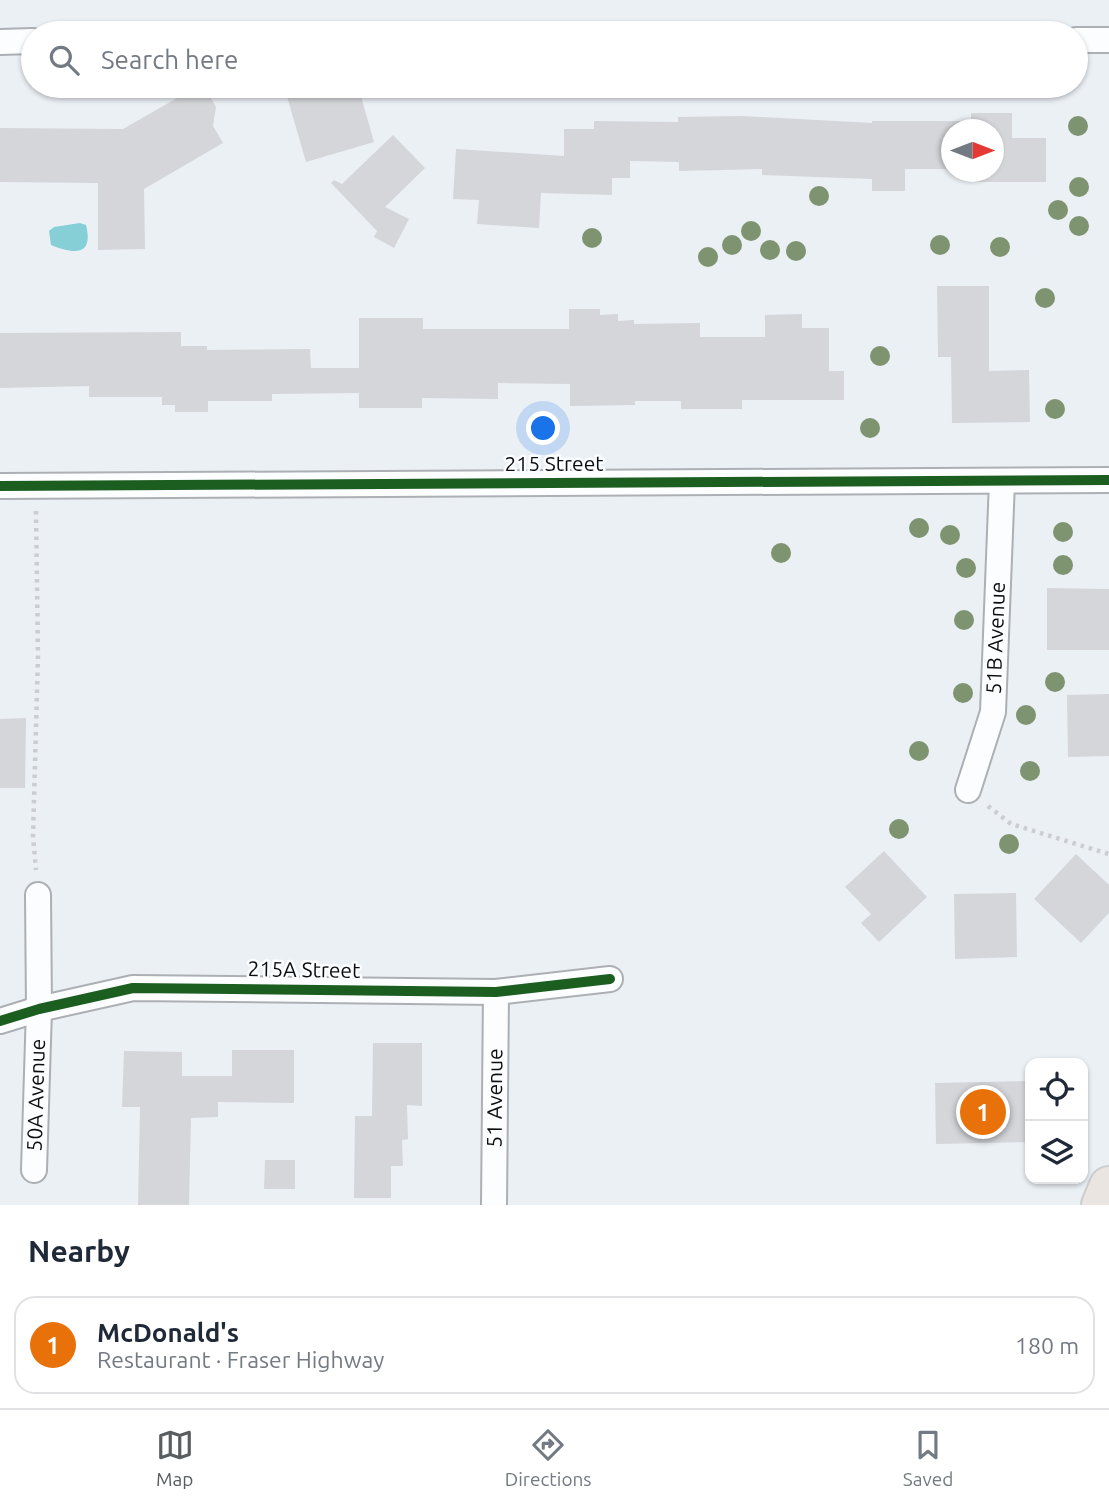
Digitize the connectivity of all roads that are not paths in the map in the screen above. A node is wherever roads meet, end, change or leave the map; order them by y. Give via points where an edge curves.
1 (1088, 40) edge
2 (1109, 40) edge
3 (0, 41) edge
4 (21, 41) edge
5 (1109, 480) edge
6 (1002, 481) junction
7 (0, 486) edge
8 (968, 790) road end
9 (38, 895) road end
10 (610, 979) dead end
11 (496, 992) junction
12 (40, 1009) junction
13 (0, 1021) edge
14 (34, 1170) dead end
15 (1109, 1186) edge
16 (494, 1205) edge
17 (1101, 1205) edge

1 - 2 street
3 - 4 street
5 - 6 street, 215 Street
6 - 7 street, 215 Street
6 - 8 street, 51B Avenue via 993,712
9 - 12 street, 50A Avenue
10 - 11 street, 215A Street
11 - 12 street, 215A Street via 133,988
11 - 16 street, 51 Avenue
12 - 13 street, 215A Street
12 - 14 street, 50A Avenue
15 - 17 main road

